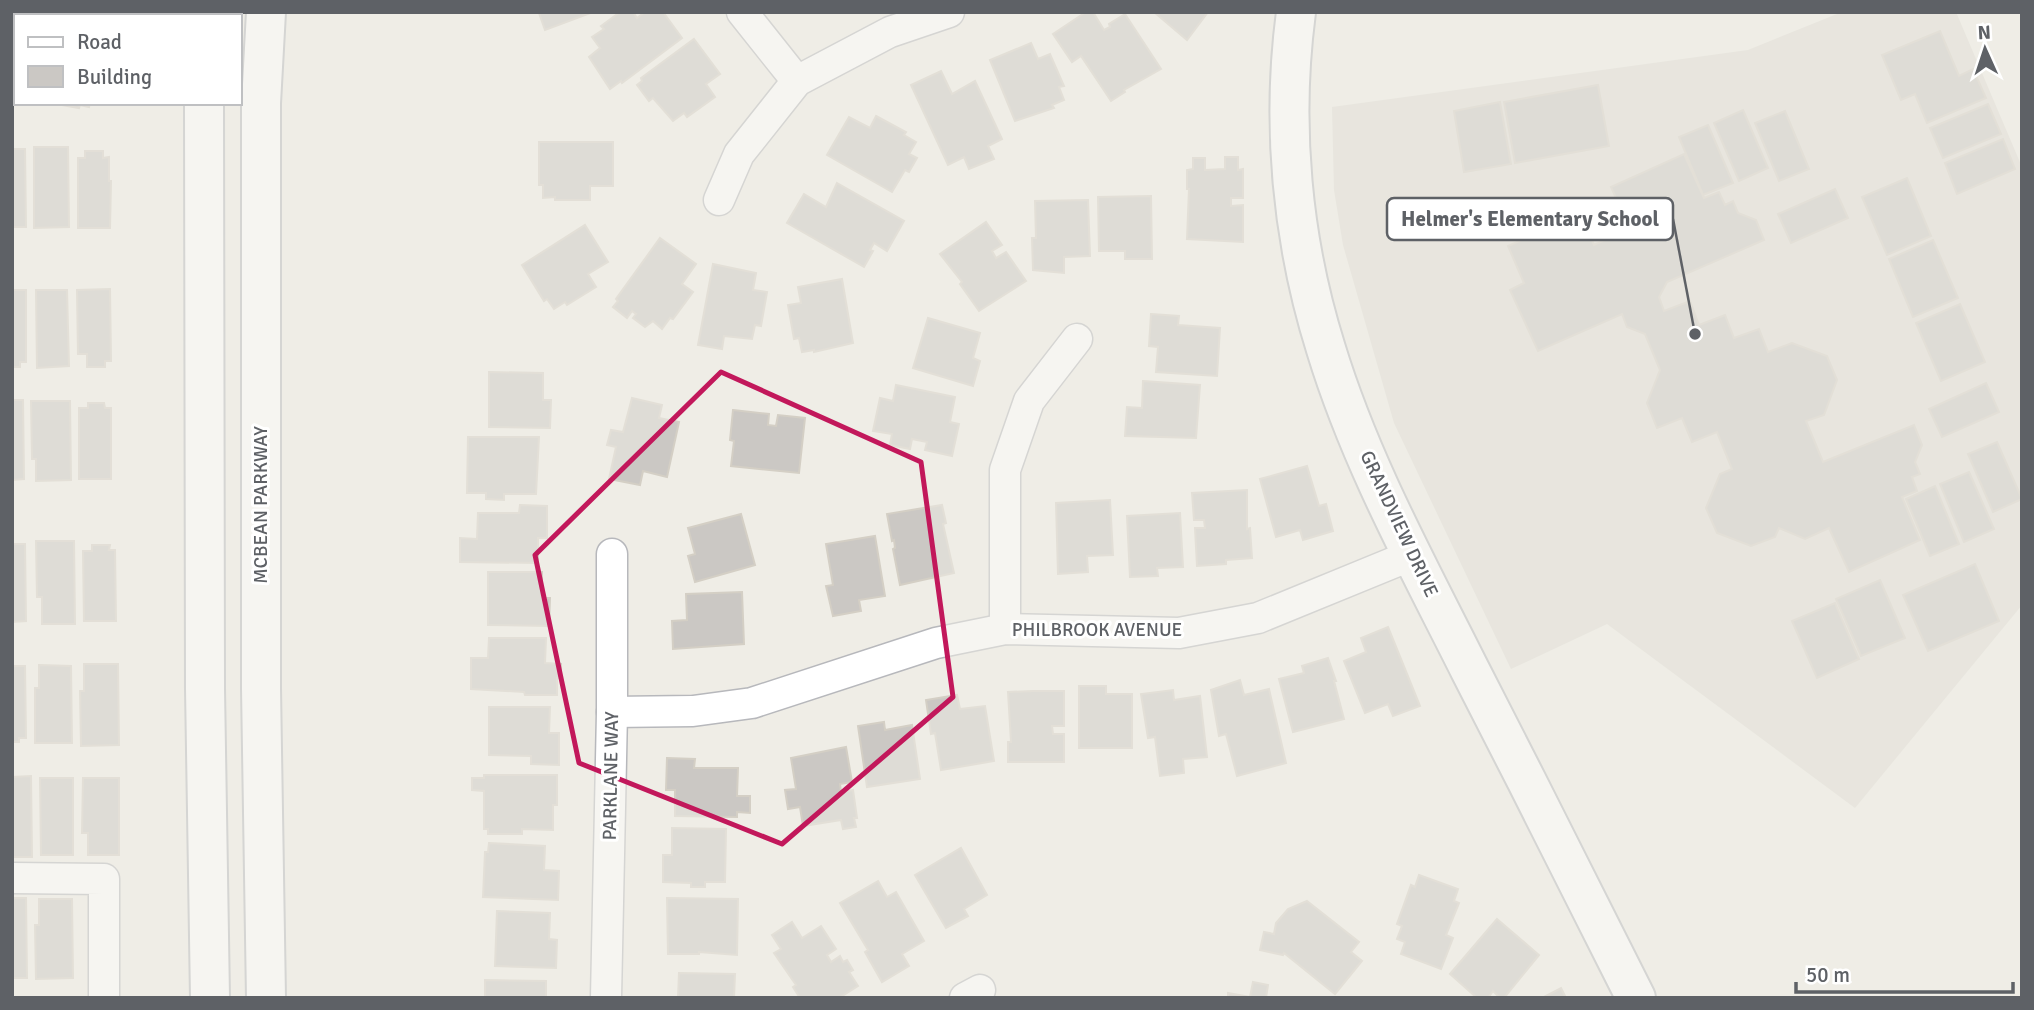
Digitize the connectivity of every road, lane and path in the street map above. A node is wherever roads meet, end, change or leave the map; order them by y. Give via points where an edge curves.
1 (266, 12) edge
2 (742, 12) edge
3 (949, 12) edge
4 (1296, 12) edge
5 (797, 81) junction
6 (204, 105) edge
7 (719, 200) dead end
8 (1077, 339) dead end
9 (612, 554) dead end
10 (1412, 555) junction
11 (1005, 629) junction
12 (612, 712) junction
13 (12, 878) edge
14 (104, 998) edge
15 (210, 998) edge
16 (266, 998) edge
17 (606, 998) edge
18 (1636, 998) edge

1 - 16 main road, MCBEAN PARKWAY via 261,103 261,688
2 - 5 street
3 - 5 street via 890,32
4 - 10 main road, GRANDVIEW DRIVE via 1290,132 1297,232 1326,349 1363,450
5 - 7 street via 740,154
6 - 15 main road
8 - 11 street via 1029,401 1005,470
9 - 12 street, PARKLANE WAY
10 - 11 street, PHILBROOK AVENUE via 1258,618 1179,633
10 - 18 main road, GRANDVIEW DRIVE
11 - 12 street, PHILBROOK AVENUE via 925,646 752,703 693,711
12 - 17 street, PARKLANE WAY
13 - 14 street via 104,879

